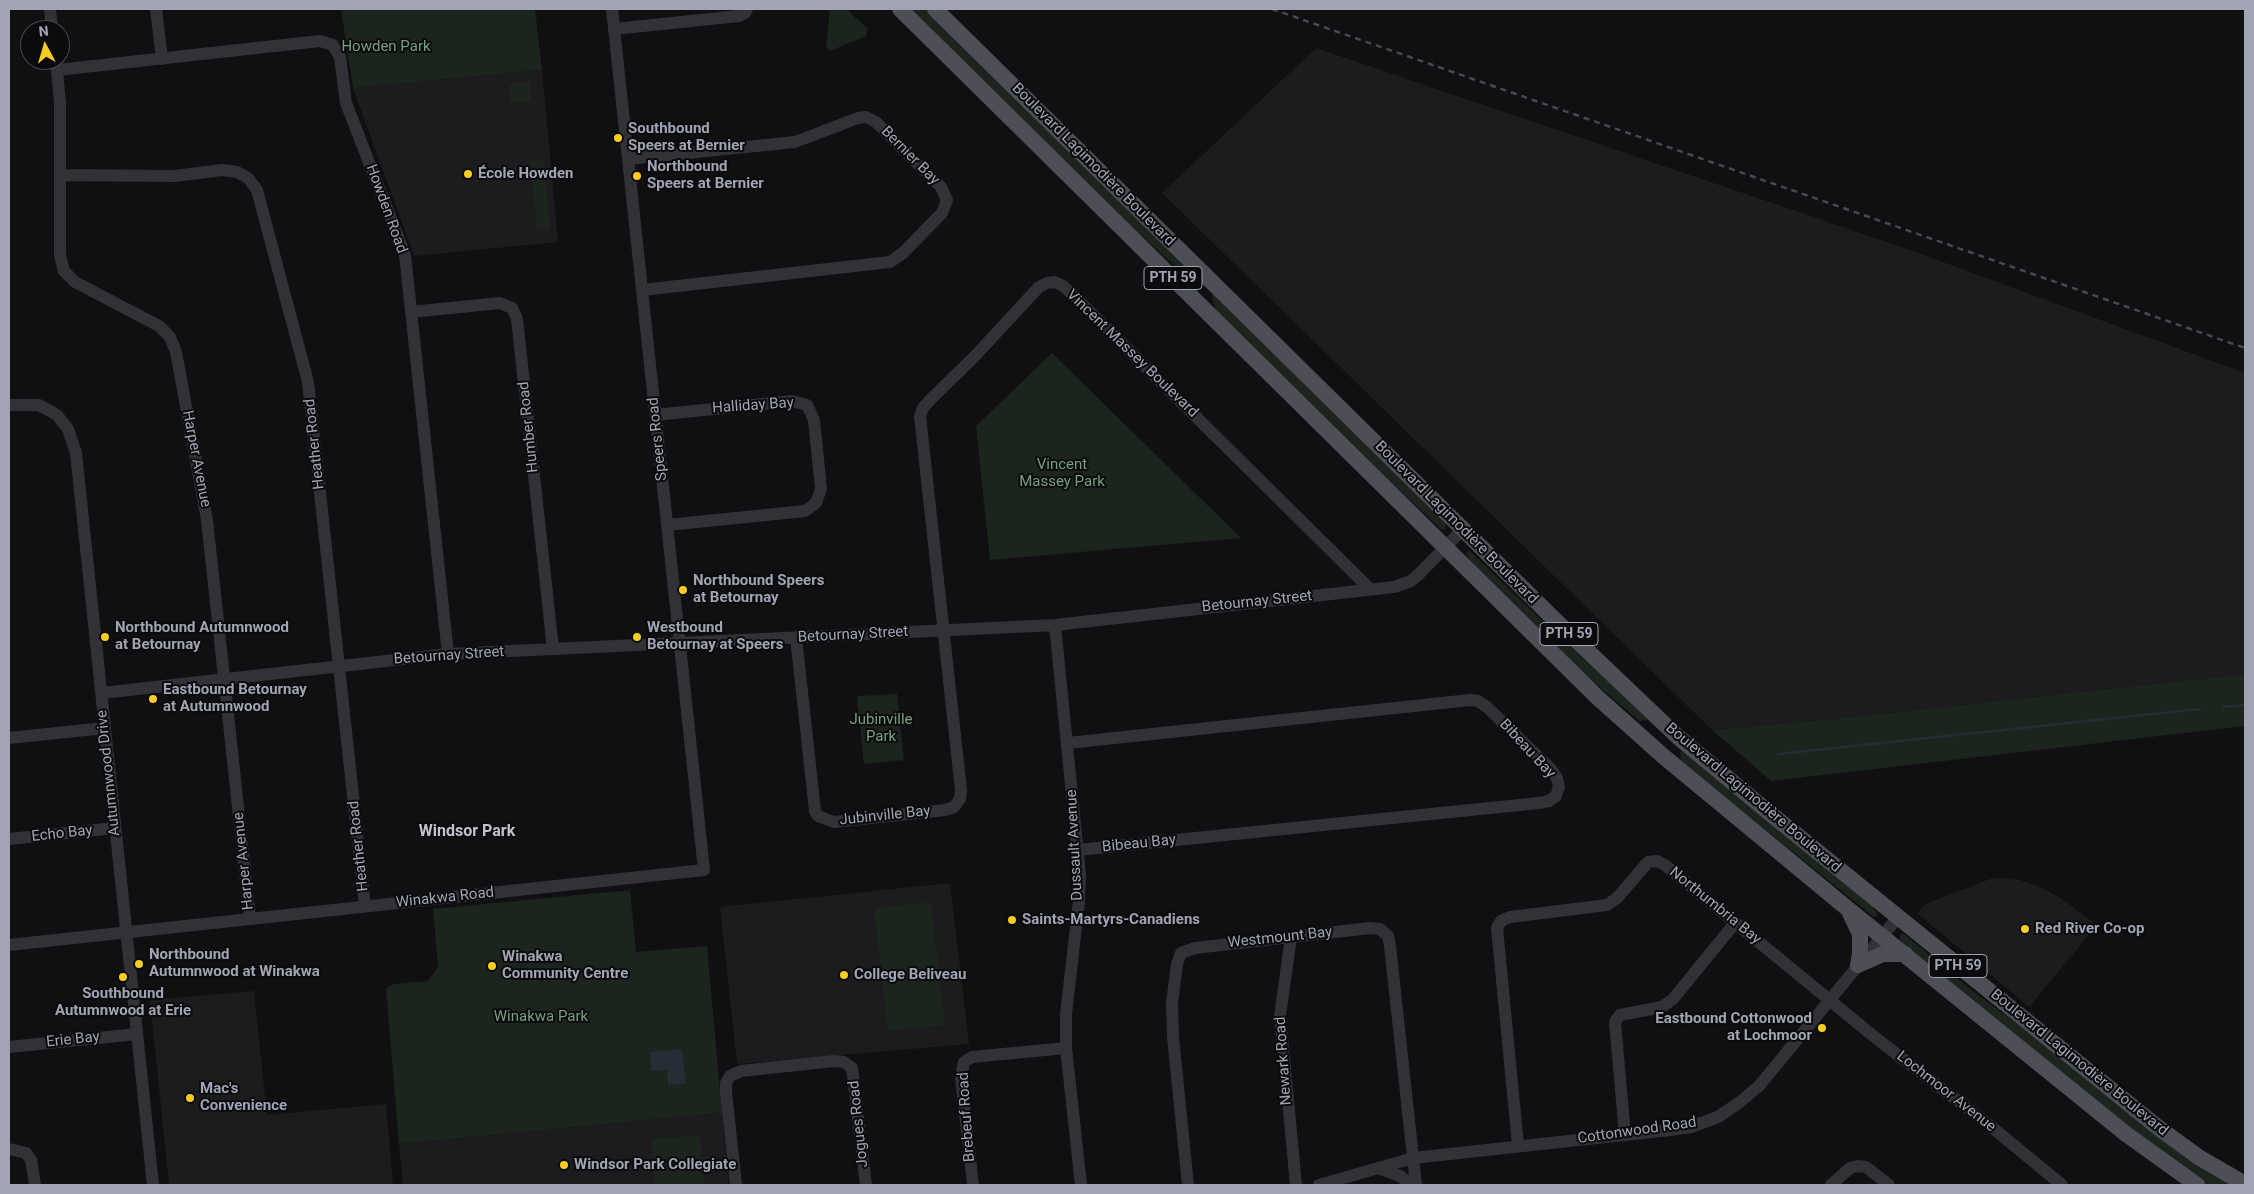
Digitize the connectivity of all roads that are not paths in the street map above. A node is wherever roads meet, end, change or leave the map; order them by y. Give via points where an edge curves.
1 (156, 9) edge
2 (612, 9) edge
3 (747, 9) edge
4 (900, 9) edge
5 (935, 9) edge
6 (614, 29) junction
7 (162, 59) junction
8 (70, 64) edge
9 (57, 70) edge
10 (628, 160) junction
11 (60, 175) junction
12 (1214, 284) junction
13 (642, 290) junction
14 (1197, 302) junction
15 (411, 312) junction
16 (9, 405) edge
17 (655, 415) junction
18 (667, 525) junction
19 (1463, 529) junction
20 (1446, 547) junction
21 (1370, 589) junction
22 (1055, 624) junction
23 (944, 630) junction
24 (796, 637) junction
25 (680, 643) junction
26 (553, 649) junction
27 (448, 654) junction
28 (339, 666) junction
29 (225, 679) junction
30 (102, 693) junction
31 (105, 728) junction
32 (9, 738) edge
33 (1068, 743) junction
34 (115, 828) junction
35 (9, 840) edge
36 (1078, 850) junction
37 (704, 870) joint
38 (365, 906) junction
39 (1848, 909) junction
40 (1898, 917) junction
41 (250, 918) junction
42 (1735, 923) junction
43 (127, 932) junction
44 (1882, 936) junction
45 (1291, 937) junction
46 (9, 945) edge
47 (1905, 954) junction
48 (1858, 965) junction
49 (1829, 999) junction
50 (137, 1034) junction
51 (9, 1047) edge
52 (1066, 1048) junction
53 (1625, 1135) junction
54 (1518, 1145) junction
55 (9, 1149) edge
56 (1413, 1158) junction
57 (1378, 1168) junction
58 (2245, 1184) edge
59 (35, 1185) edge
60 (153, 1185) edge
61 (736, 1185) edge
62 (866, 1185) edge
63 (973, 1185) edge
64 (1081, 1185) edge
65 (1188, 1185) edge
66 (1296, 1185) edge
67 (1319, 1185) edge
68 (1411, 1185) edge
69 (1416, 1185) edge
70 (1831, 1185) edge
71 (1889, 1185) edge
72 (2062, 1185) edge
73 (2197, 1185) edge

1 - 7 street
2 - 6 street, Speers Road
3 - 6 street via 739,16
4 - 14 main road, Boulevard Lagimodière Boulevard / PTH 59
5 - 12 main road, Boulevard Lagimodière Boulevard / PTH 59
6 - 10 street, Speers Road
7 - 8 street, Howden Road
7 - 15 street, Howden Road via 320,41 332,45 340,57 346,102 405,255
9 - 11 street, Harper Avenue
10 - 13 street, Speers Road
10 - 13 street, Bernier Bay via 796,142 866,117 876,122 941,187 947,200 942,213 890,262
11 - 28 street, Heather Road via 174,176 222,170 248,178 257,190 306,369
11 - 29 street, Harper Avenue via 60,255 64,271 75,282 159,326 170,337 176,352 207,520
12 - 14 main road
12 - 19 main road, Boulevard Lagimodière Boulevard / PTH 59
13 - 17 street, Speers Road
14 - 20 main road, Boulevard Lagimodière Boulevard / PTH 59
15 - 26 street, Humber Road via 500,303 512,308 517,319
15 - 27 street, Howden Road
16 - 30 street, Autumnwood Drive via 38,405 57,415 68,429 76,453
17 - 18 street, Speers Road
17 - 18 street, Halliday Bay via 792,400 807,405 814,420 821,490 816,503 804,511
18 - 25 street, Speers Road
19 - 20 street, Betournay Street
19 - 40 main road, Boulevard Lagimodière Boulevard / PTH 59 via 1678,737
20 - 21 street, Betournay Street via 1411,581
20 - 39 main road, Boulevard Lagimodière Boulevard / PTH 59 via 1597,697
21 - 22 street, Betournay Street
21 - 23 street, Vincent Massey Boulevard via 1072,294 1055,282 1039,287 930,400 920,416
22 - 23 street, Betournay Street
22 - 33 street, Dussault Avenue
23 - 24 street, Betournay Street
23 - 24 street, Jubinville Bay via 960,799 954,807 945,810 834,822 825,820 815,811
24 - 25 street, Betournay Street
25 - 26 street, Betournay Street
25 - 37 street, Speers Road
26 - 27 street, Betournay Street
27 - 28 street, Betournay Street
28 - 29 street, Betournay Street
28 - 38 street, Heather Road
29 - 30 street, Betournay Street
29 - 41 street, Harper Avenue
30 - 31 street, Autumnwood Drive
31 - 32 street
31 - 34 street, Autumnwood Drive
33 - 36 street, Dussault Avenue
33 - 36 street, Bibeau Bay via 1470,700 1487,707 1550,768 1559,787 1556,796 1539,803
34 - 35 street, Echo Bay
34 - 43 street, Autumnwood Drive
36 - 52 street, Dussault Avenue via 1079,901 1066,996
37 - 38 street, Winakwa Road
38 - 41 street, Winakwa Road
39 - 44 main road, Boulevard Lagimodière Boulevard / PTH 59
39 - 48 main road via 1860,934
40 - 44 street, Cottonwood Road
40 - 58 main road, Boulevard Lagimodière Boulevard / PTH 59 via 2160,1129 2200,1158
41 - 43 street, Winakwa Road
42 - 49 street, Northumbria Bay
42 - 53 street via 1673,999 1662,1007 1620,1015 1615,1022
42 - 54 street, Northumbria Bay via 1656,861 1648,862 1607,905 1501,920 1496,935
43 - 46 street
43 - 50 street, Autumnwood Drive
44 - 47 main road, Boulevard Lagimodière Boulevard / PTH 59
44 - 48 street, Cottonwood Road
45 - 56 street, Westmount Bay via 1370,928 1380,929 1388,936
45 - 65 street, Westmount Bay via 1195,948 1182,953 1177,964 1172,1003 1173,1037
45 - 66 street, Newark Road via 1280,1016
47 - 48 main road via 1883,954
47 - 73 main road, Boulevard Lagimodière Boulevard / PTH 59 via 2126,1134
48 - 49 street, Cottonwood Road
49 - 53 street, Cottonwood Road via 1759,1086 1718,1117 1692,1127
49 - 72 street, Lochmoor Avenue
50 - 51 street, Erie Bay
50 - 60 street, Autumnwood Drive
52 - 63 street, Brebeuf Road via 972,1057 964,1062 961,1077
52 - 64 street, Dussault Avenue
53 - 54 street, Cottonwood Road
54 - 56 street, Cottonwood Road
55 - 59 street via 26,1152 31,1160
56 - 57 street, Cottonwood Road
56 - 69 street
57 - 67 street, Cottonwood Road
57 - 68 street via 1400,1176
61 - 62 street, Jogues Road via 726,1092 730,1076 741,1071 834,1061 844,1062 852,1068
70 - 71 street via 1850,1168 1858,1166 1866,1167

